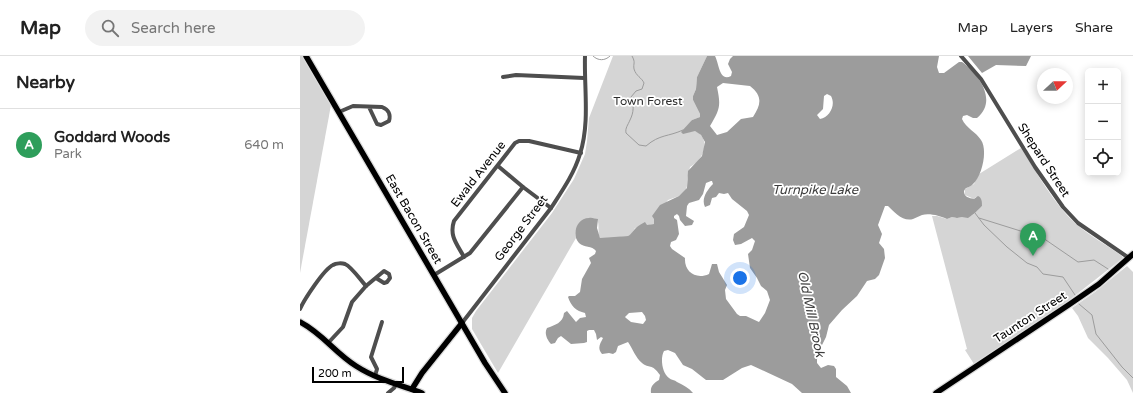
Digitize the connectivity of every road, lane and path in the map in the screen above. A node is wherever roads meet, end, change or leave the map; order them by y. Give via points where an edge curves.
1 (306, 56) edge
2 (584, 56) edge
3 (961, 56) edge
4 (503, 77) dead end
5 (584, 78) junction
6 (369, 107) junction
7 (339, 112) junction
8 (581, 153) junction
9 (498, 166) junction
10 (523, 187) junction
11 (551, 208) junction
12 (1131, 256) edge
13 (464, 257) junction
14 (434, 275) junction
15 (376, 278) dead end
16 (366, 286) junction
17 (300, 309) edge
18 (300, 322) edge
19 (382, 322) dead end
20 (462, 323) junction
21 (329, 342) junction
22 (375, 376) junction
23 (396, 384) junction
24 (412, 389) junction
25 (388, 393) edge
26 (422, 393) edge
27 (505, 393) edge
28 (936, 393) edge

1 - 7 main road, East Bacon Street
2 - 5 street, George Street
3 - 12 street, Shepard Street via 982,79 1035,167 1063,207 1078,223
4 - 5 street via 516,75
5 - 8 street, George Street via 585,116
6 - 6 street via 386,109 390,116 389,120 381,125 377,124
6 - 7 street via 353,106
7 - 14 main road, East Bacon Street
8 - 9 street, Ewald Avenue via 519,140
8 - 11 street, George Street
9 - 10 street
9 - 13 street, Ewald Avenue via 454,221 451,229
10 - 11 street
10 - 13 street via 475,248
11 - 20 street, George Street
12 - 28 main road, Taunton Street via 1099,284
13 - 14 street
14 - 20 main road, East Bacon Street
15 - 16 street
16 - 17 street via 345,264 332,265 317,282
16 - 21 street via 352,302 343,327
18 - 21 main road
19 - 22 street via 371,357 377,369
20 - 24 main road, George Street
20 - 27 main road, East Bacon Street
21 - 22 main road via 355,366
22 - 23 main road
23 - 24 main road
23 - 25 street
24 - 26 main road

